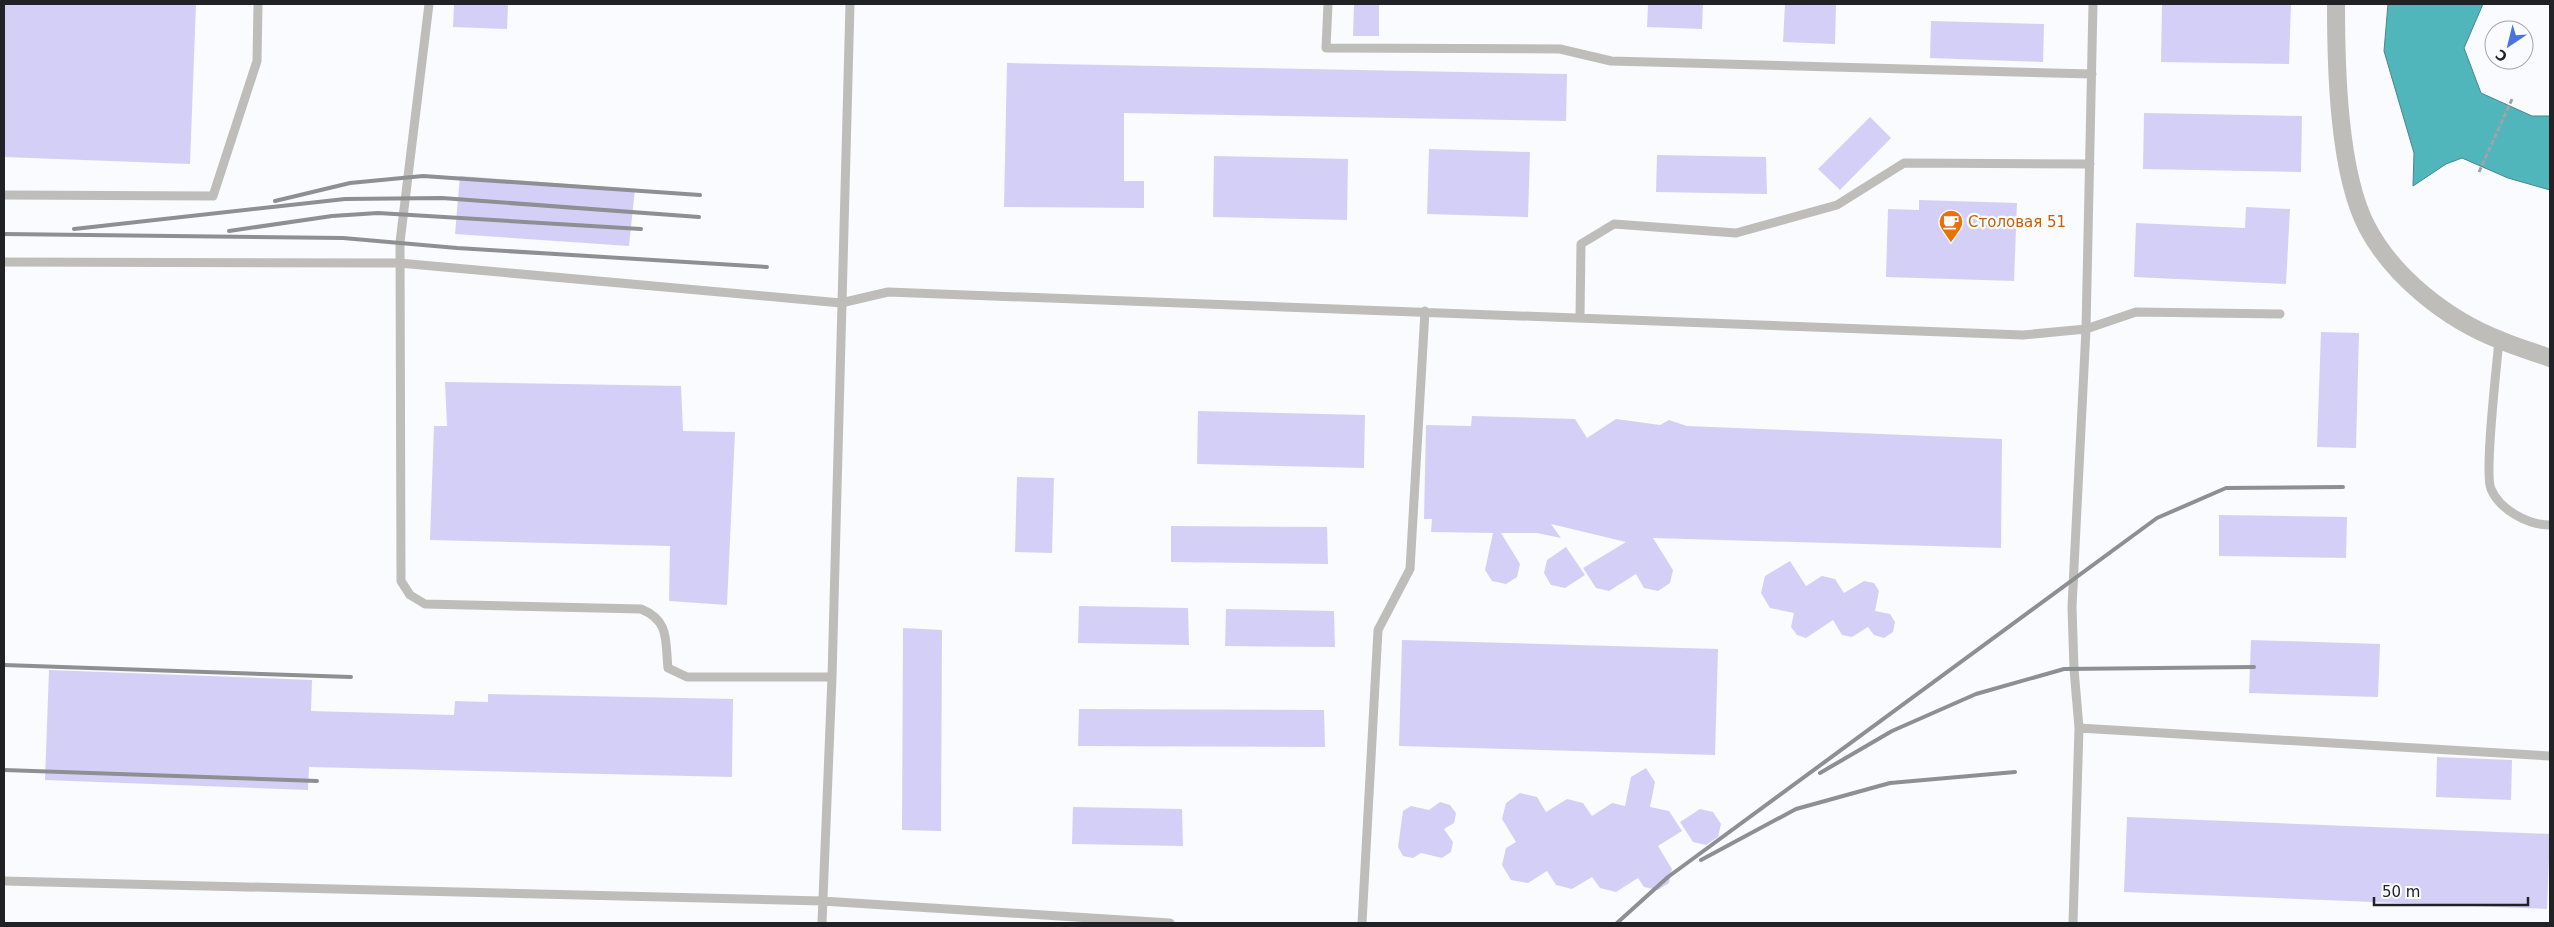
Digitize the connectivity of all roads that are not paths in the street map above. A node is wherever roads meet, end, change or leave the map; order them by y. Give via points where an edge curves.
1 (258, 4) edge
2 (429, 4) edge
3 (850, 4) edge
4 (1328, 4) edge
5 (2093, 4) edge
6 (2336, 4) edge
7 (2092, 74) junction
8 (2090, 164) junction
9 (4, 195) edge
10 (4, 262) edge
11 (399, 263) junction
12 (841, 303) junction
13 (1425, 311) junction
14 (2280, 314) dead end
15 (1580, 317) junction
16 (2086, 330) junction
17 (2499, 340) junction
18 (2550, 358) edge
19 (2550, 525) edge
20 (832, 677) junction
21 (2079, 728) junction
22 (2550, 756) edge
23 (4, 880) edge
24 (822, 900) junction
25 (822, 923) edge
26 (1170, 923) edge
27 (1362, 923) edge
28 (2073, 923) edge

1 - 9 lane via 257,61 213,196
2 - 11 lane
3 - 12 lane
4 - 7 lane via 1326,48 1560,50 1611,61
5 - 7 lane
6 - 17 street via 2338,80 2347,160 2357,206 2366,226 2393,263 2434,302 2458,319
7 - 8 lane
8 - 15 lane via 1904,163 1836,205 1736,233 1614,224 1581,244
8 - 16 lane
10 - 11 lane
11 - 12 lane
11 - 20 lane via 401,581 410,595 425,604 641,609 656,615 663,626 668,668 687,677
12 - 13 lane via 888,292
12 - 20 lane
13 - 15 lane
13 - 27 lane via 1410,569 1378,630
14 - 16 lane via 2136,312
15 - 16 lane via 2022,334
16 - 21 lane via 2072,607
17 - 18 street
17 - 19 lane via 2490,488 2507,511
20 - 24 lane
21 - 22 lane
21 - 28 lane
23 - 24 lane
24 - 25 lane
24 - 26 lane

